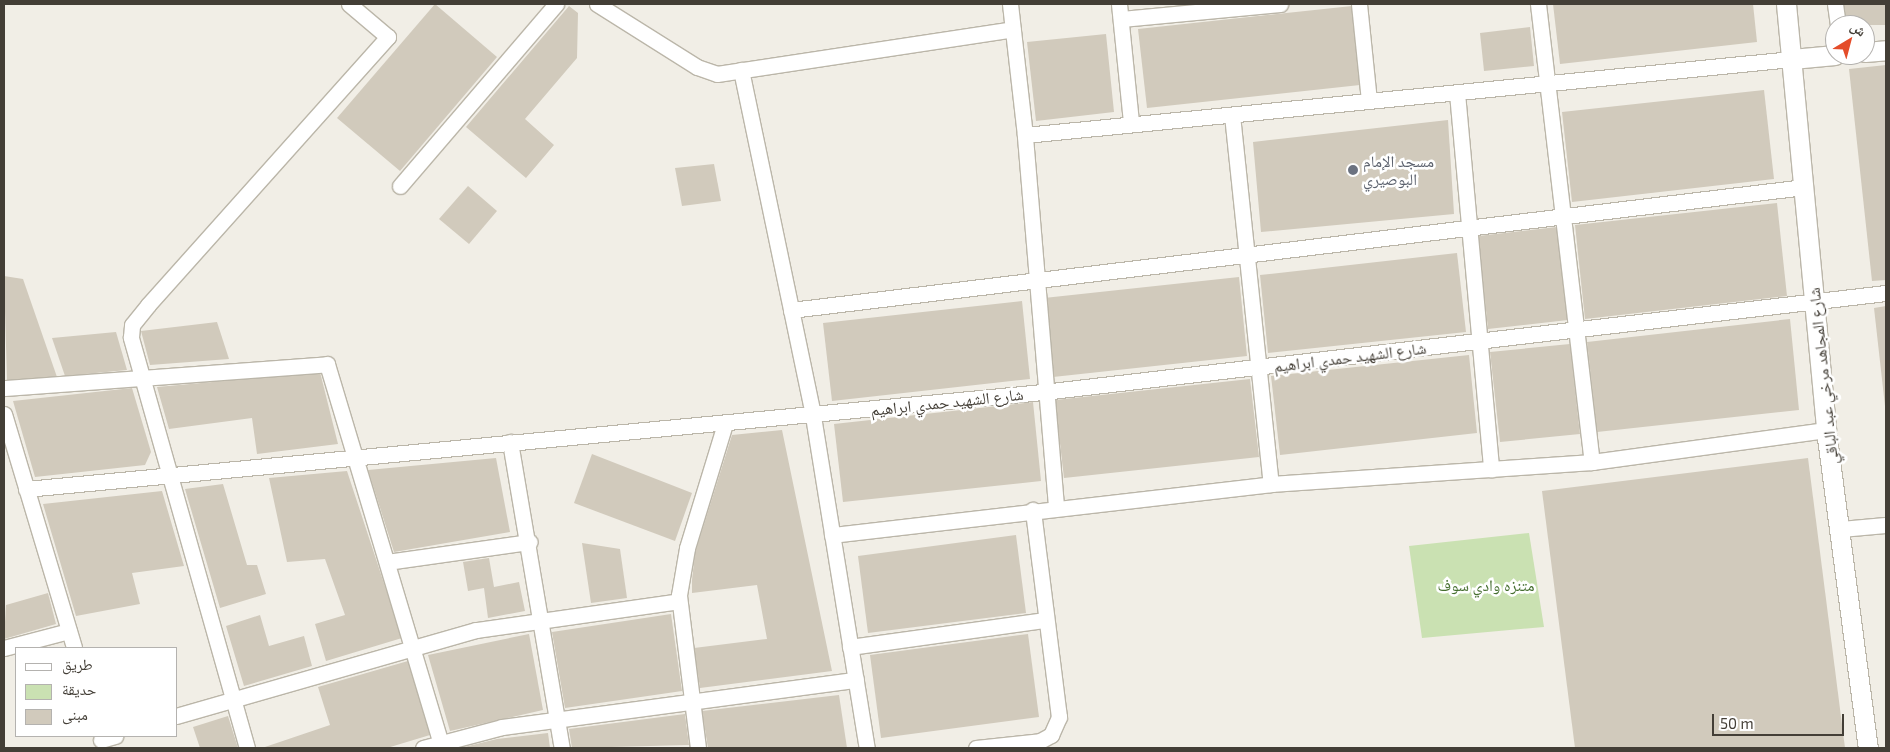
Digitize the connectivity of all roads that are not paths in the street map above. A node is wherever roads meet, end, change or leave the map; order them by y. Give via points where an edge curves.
1 (349, 4) edge
2 (556, 4) edge
3 (597, 4) edge
4 (1010, 4) edge
5 (1280, 4) edge
6 (1359, 4) edge
7 (1538, 4) edge
8 (1786, 4) edge
9 (1120, 11) edge
10 (1013, 29) junction
11 (1825, 56) edge
12 (1792, 59) junction
13 (741, 70) junction
14 (1549, 85) junction
15 (1457, 94) junction
16 (1369, 100) junction
17 (1232, 115) junction
18 (1131, 122) junction
19 (1025, 135) junction
20 (400, 186) dead end
21 (1805, 187) junction
22 (1562, 213) junction
23 (1466, 231) junction
24 (1248, 258) junction
25 (1035, 281) junction
26 (1886, 293) edge
27 (1815, 302) junction
28 (791, 310) junction
29 (1578, 331) junction
30 (1478, 342) junction
31 (1260, 367) junction
32 (138, 376) junction
33 (4, 388) edge
34 (1043, 392) junction
35 (4, 414) edge
36 (813, 416) junction
37 (725, 424) junction
38 (1826, 430) junction
39 (510, 442) junction
40 (355, 459) junction
41 (1592, 462) junction
42 (1491, 469) junction
43 (169, 477) junction
44 (1271, 484) junction
45 (26, 489) junction
46 (1056, 506) junction
47 (1033, 510) junction
48 (1886, 525) edge
49 (1840, 530) junction
50 (832, 535) junction
51 (530, 542) junction
52 (387, 562) junction
53 (679, 602) junction
54 (541, 620) junction
55 (1045, 620) junction
56 (69, 631) junction
57 (850, 646) junction
58 (74, 647) edge
59 (4, 648) edge
60 (415, 649) junction
61 (856, 680) junction
62 (232, 699) junction
63 (692, 702) junction
64 (178, 715) edge
65 (558, 722) junction
66 (441, 746) edge
67 (247, 748) edge
68 (422, 748) edge
69 (562, 748) edge
70 (698, 748) edge
71 (867, 748) edge
72 (976, 748) edge
73 (1868, 748) edge

1 - 32 street via 388,37 132,325
2 - 20 street
3 - 13 street via 697,67 718,74
4 - 10 street
5 - 9 street
6 - 16 street
7 - 14 street
8 - 12 street, شارع المجاهد مرخي عبد الباقي
9 - 18 street
10 - 13 street
10 - 19 street
11 - 12 street
12 - 14 street
12 - 21 street, شارع المجاهد مرخي عبد الباقي
13 - 28 street
14 - 15 street
14 - 22 street
15 - 16 street
15 - 23 street
16 - 17 street
17 - 18 street
17 - 24 street
18 - 19 street
19 - 25 street
21 - 22 street
21 - 27 street, شارع المجاهد مرخي عبد الباقي
22 - 23 street
22 - 29 street
23 - 24 street
23 - 30 street
24 - 25 street
24 - 31 street
25 - 28 street
25 - 34 street
26 - 27 street, شارع الشهيد حمدي ابراهيم
27 - 29 street, شارع الشهيد حمدي ابراهيم
27 - 38 street, شارع المجاهد مرخي عبد الباقي
28 - 36 street
29 - 30 street, شارع الشهيد حمدي ابراهيم
29 - 41 street
30 - 31 street, شارع الشهيد حمدي ابراهيم
30 - 42 street
31 - 34 street, شارع الشهيد حمدي ابراهيم
31 - 44 street
32 - 33 street
32 - 40 street via 327,364
32 - 43 street
34 - 36 street, شارع الشهيد حمدي ابراهيم
34 - 46 street
35 - 45 street
36 - 37 street, شارع الشهيد حمدي ابراهيم
36 - 50 street
37 - 39 street, شارع الشهيد حمدي ابراهيم
37 - 53 street via 687,548
38 - 41 street
38 - 49 street, شارع المجاهد مرخي عبد الباقي
39 - 40 street, شارع الشهيد حمدي ابراهيم
39 - 51 street
40 - 43 street, شارع الشهيد حمدي ابراهيم
40 - 52 street
41 - 42 street
42 - 44 street
43 - 45 street, شارع الشهيد حمدي ابراهيم
43 - 62 street
44 - 46 street
45 - 56 street
46 - 47 street
47 - 50 street
47 - 55 street
48 - 49 street
49 - 73 street, شارع المجاهد مرخي عبد الباقي
50 - 57 street
51 - 52 street
51 - 54 street
52 - 60 street
53 - 54 street
53 - 63 street
54 - 60 street via 476,630
54 - 65 street
55 - 57 street
55 - 72 street via 1059,717 1056,728 1040,741
56 - 58 street
56 - 59 street
57 - 61 street
60 - 62 street
60 - 66 street
61 - 63 street
61 - 71 street
62 - 64 street
62 - 67 street
63 - 65 street
63 - 70 street
65 - 66 street via 502,726
65 - 69 street
66 - 68 street

